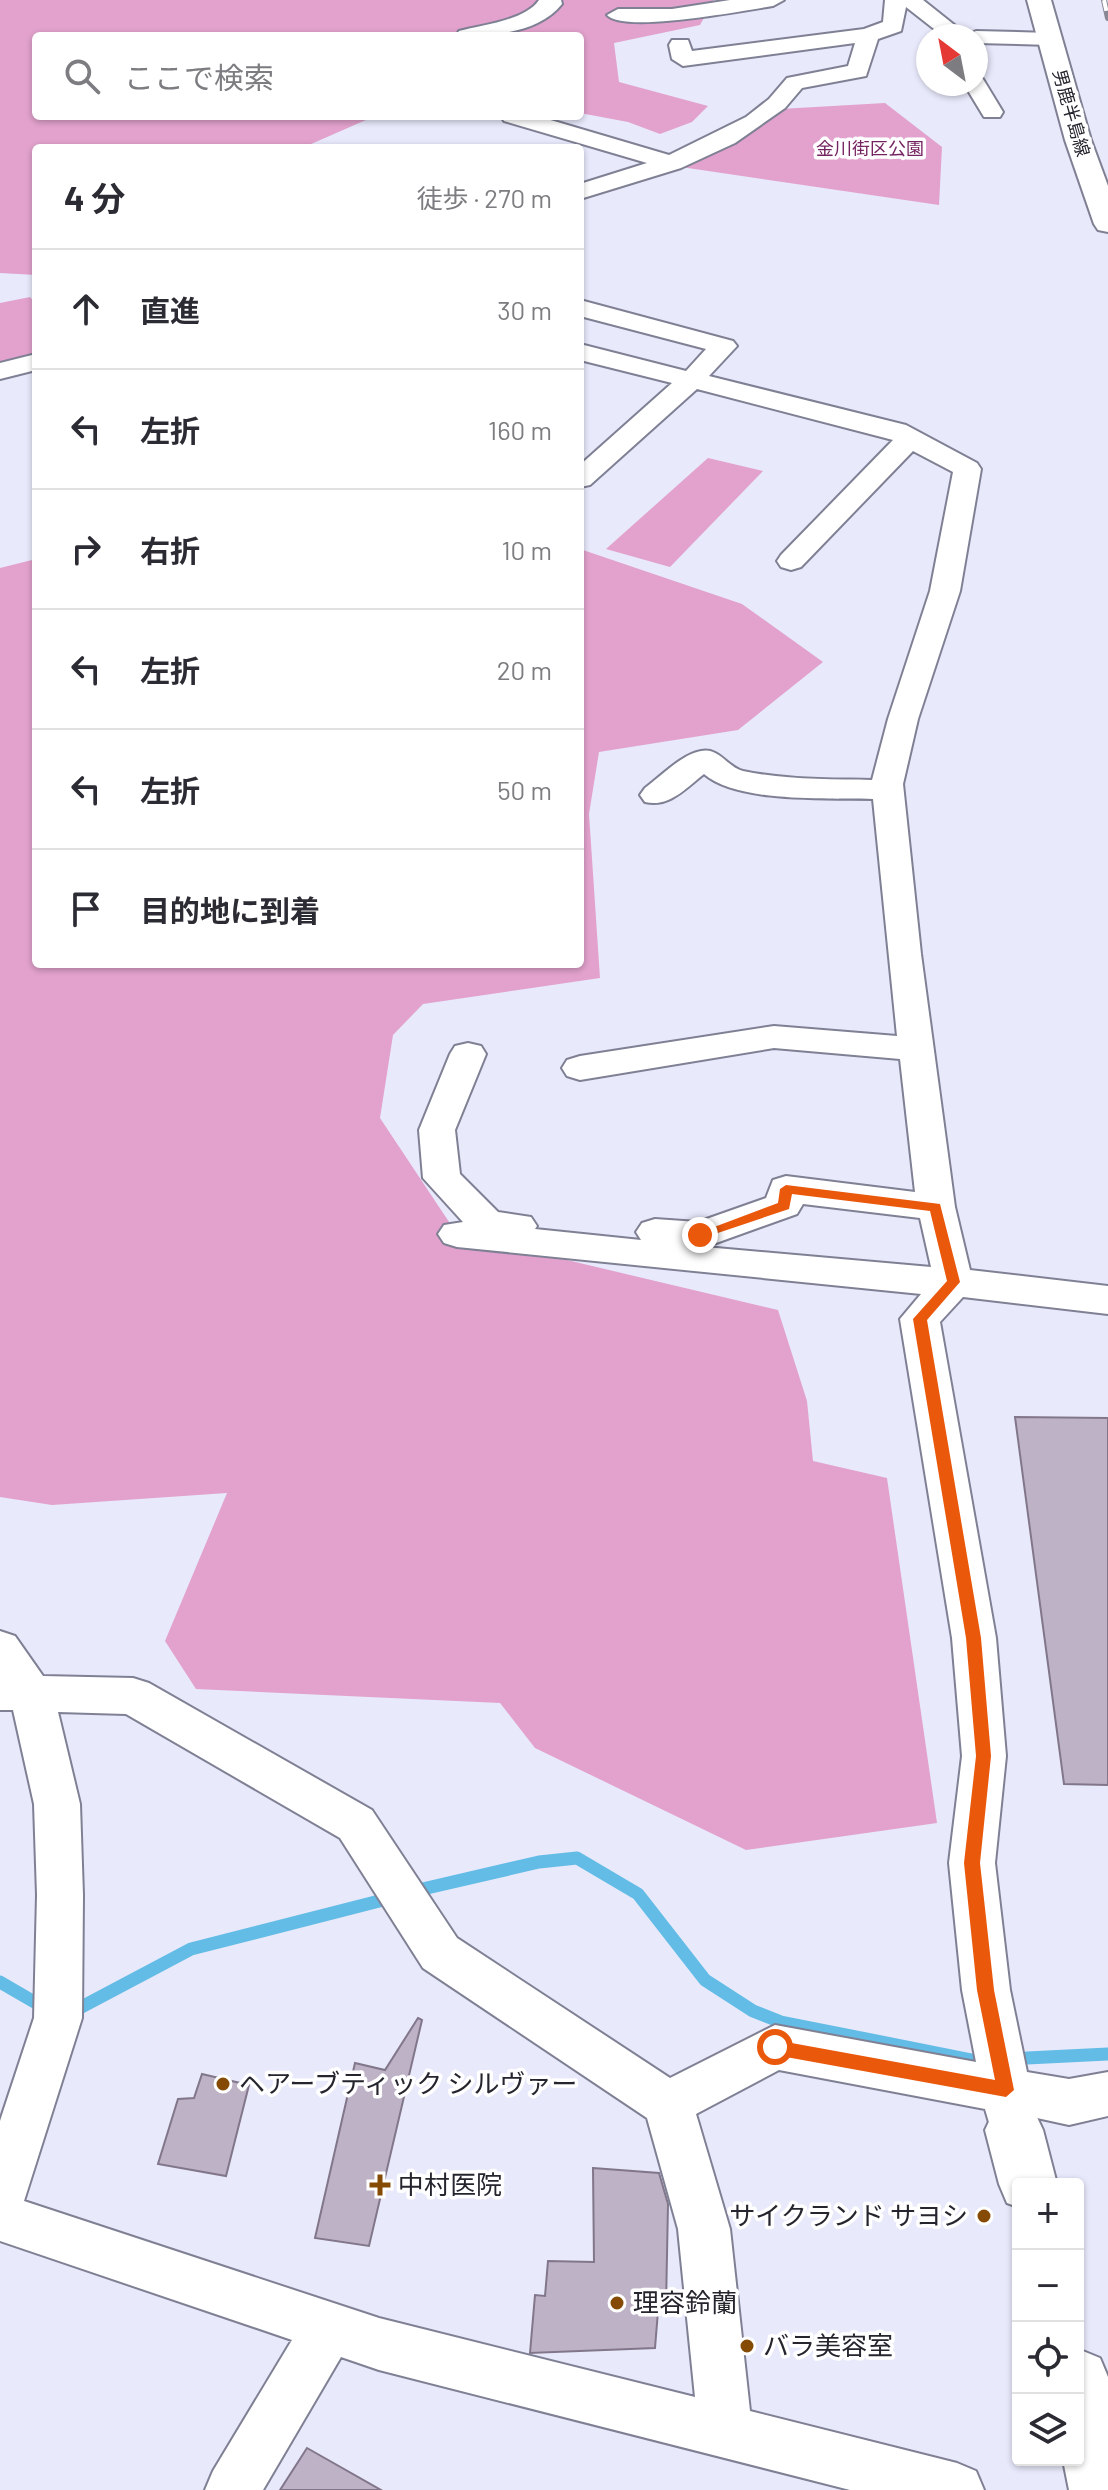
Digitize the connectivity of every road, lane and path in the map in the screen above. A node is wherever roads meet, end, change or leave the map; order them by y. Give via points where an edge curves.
1 (550, 0) edge
2 (773, 0) edge
3 (1039, 0) edge
4 (919, 8) edge
5 (618, 15) dead end
6 (900, 20) edge
7 (941, 24) edge
8 (481, 32) edge
9 (868, 35) junction
10 (988, 37) edge
11 (1051, 39) junction
12 (657, 70) dead end
13 (982, 96) edge
14 (992, 112) dead end
15 (526, 120) edge
16 (673, 163) junction
17 (584, 191) edge
18 (1108, 224) edge
19 (584, 309) edge
20 (584, 353) edge
21 (32, 363) edge
22 (0, 371) edge
23 (690, 381) junction
24 (910, 439) junction
25 (584, 475) edge
26 (791, 561) dead end
27 (887, 790) junction
28 (656, 795) dead end
29 (916, 1049) junction
30 (468, 1054) dead end
31 (580, 1068) dead end
32 (936, 1207) junction
33 (457, 1234) dead end
34 (954, 1282) junction
35 (1108, 1300) edge
36 (0, 1648) edge
37 (16, 1694) edge
38 (1108, 2094) edge
39 (668, 2104) junction
40 (1016, 2135) edge
41 (0, 2198) edge
42 (0, 2217) edge
43 (328, 2329) junction
44 (1081, 2394) edge
45 (725, 2432) junction
46 (232, 2490) edge
47 (957, 2490) edge
48 (1101, 2490) edge

1 - 8 street via 543,11
2 - 5 street via 672,15
3 - 11 main road, 男鹿半島線
4 - 6 street
4 - 7 street
6 - 9 street
9 - 12 street via 682,52
9 - 16 street via 858,71 795,83 785,98 728,137
10 - 11 street
11 - 18 main road, 男鹿半島線
13 - 14 street
15 - 16 street
16 - 17 street
19 - 23 street via 724,346
20 - 23 street
21 - 22 street
23 - 24 street via 896,431
23 - 25 street
24 - 26 street
24 - 27 street via 967,469 945,591 903,719
27 - 28 street via 773,787 725,776 705,759
27 - 29 street
29 - 31 street via 774,1037
29 - 32 street
30 - 32 street via 437,1130 442,1178 488,1224 700,1235 784,1205 786,1189
32 - 34 street
33 - 34 street
34 - 35 street
34 - 40 street via 920,1319 974,1638 984,1756 972,1863 986,1990
36 - 37 street
37 - 39 street via 133,1696 356,1824 440,1953
37 - 41 street via 57,1804 58,2018
38 - 40 street via 1069,2102
39 - 40 street via 775,2047
39 - 45 street via 704,2229
42 - 43 street
43 - 45 street
43 - 46 street
44 - 48 main road
45 - 47 street

